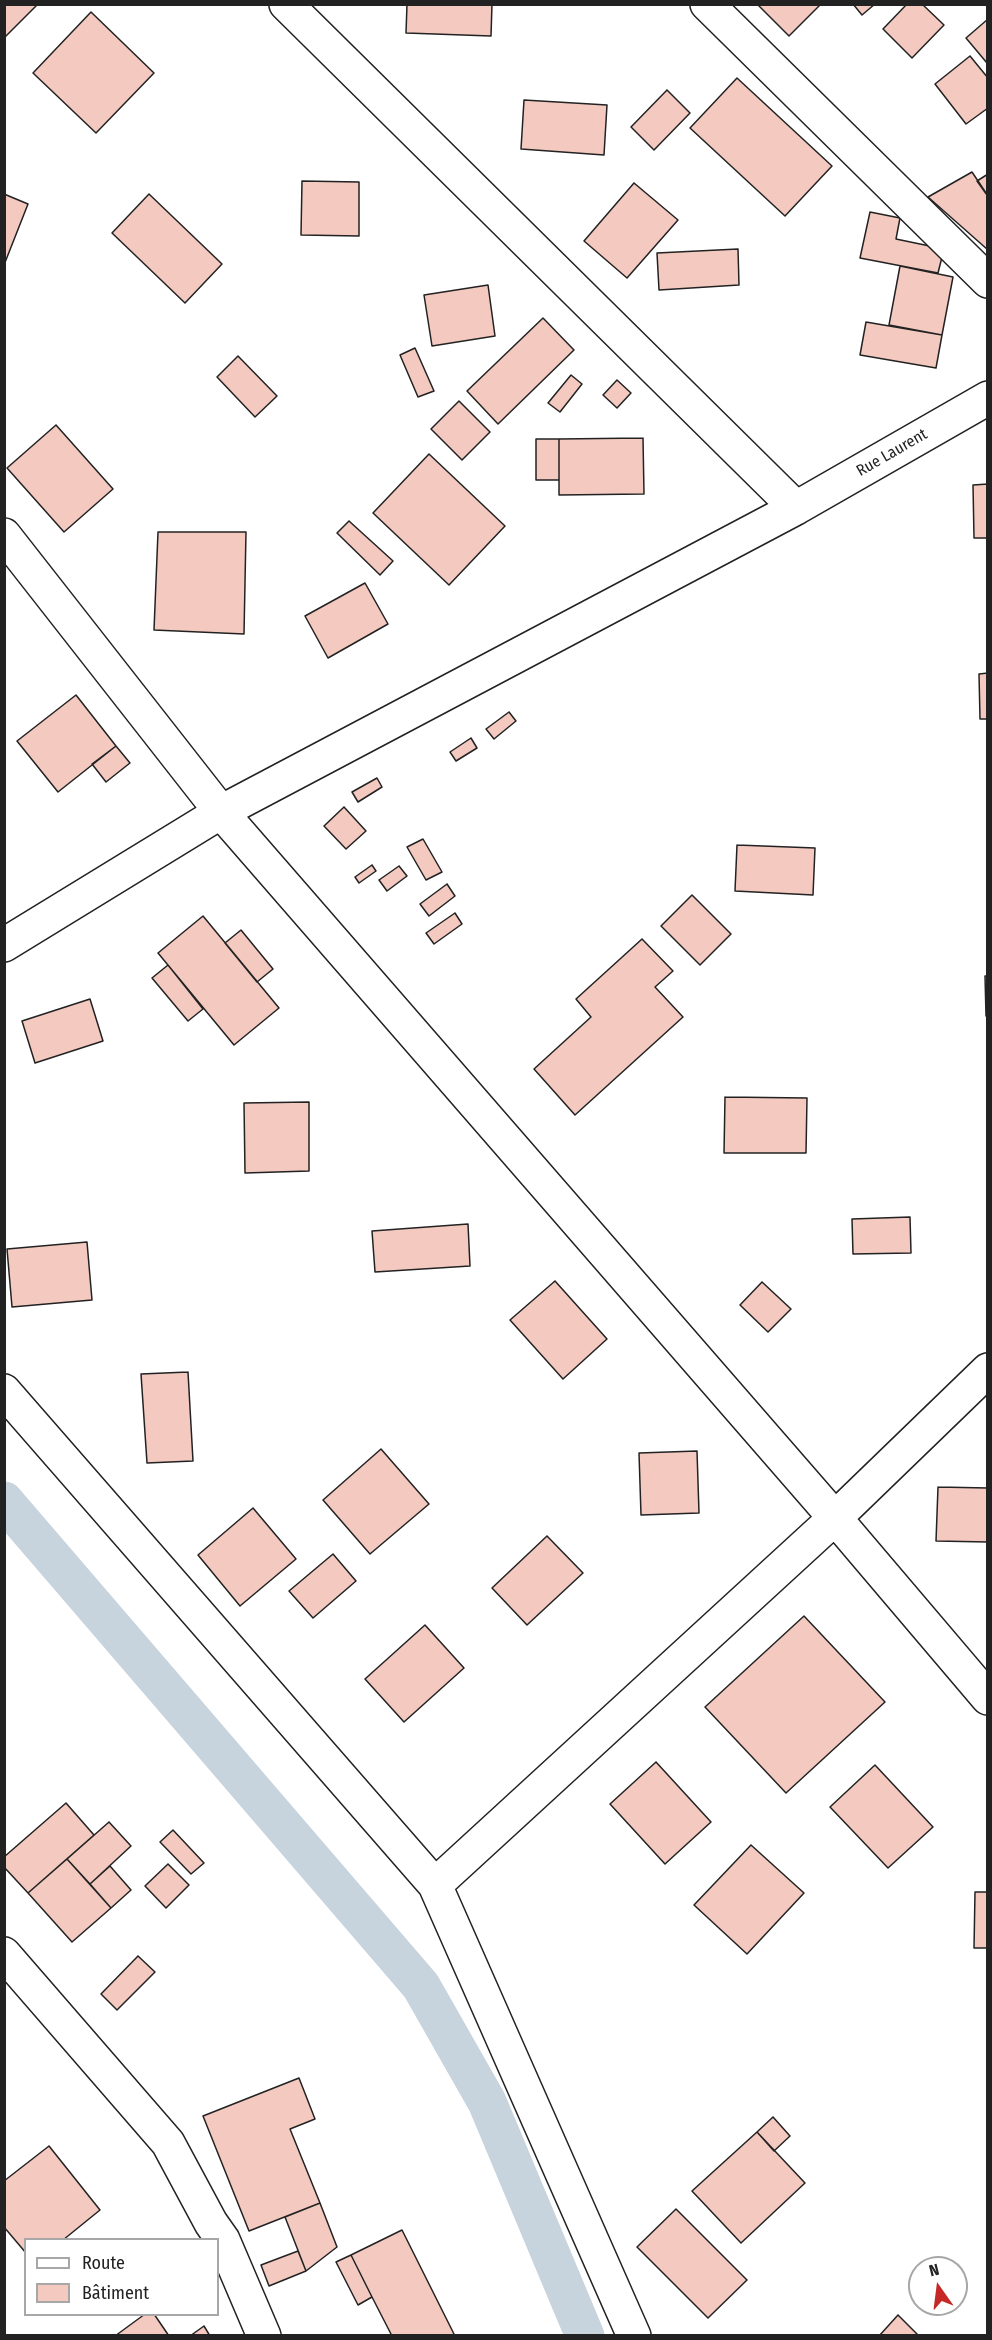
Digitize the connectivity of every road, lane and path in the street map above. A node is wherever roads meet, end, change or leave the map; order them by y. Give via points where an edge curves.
1 (286, 4) edge
2 (707, 4) edge
3 (987, 281) edge
4 (987, 398) edge
5 (796, 508) junction
6 (4, 535) edge
7 (221, 812) junction
8 (4, 945) edge
9 (987, 1370) edge
10 (4, 1391) edge
11 (835, 1518) junction
12 (987, 1698) edge
13 (435, 1885) junction
14 (4, 1954) edge
15 (264, 2336) edge
16 (634, 2336) edge

1 - 5 street
2 - 3 street
4 - 5 street, Rue Laurent
5 - 7 street, Rue Laurent
6 - 7 street
7 - 8 street, Rue Laurent
7 - 11 street
9 - 11 street
10 - 13 street
11 - 12 street
11 - 13 street
13 - 16 street
14 - 15 street via 168,2143 223,2240

